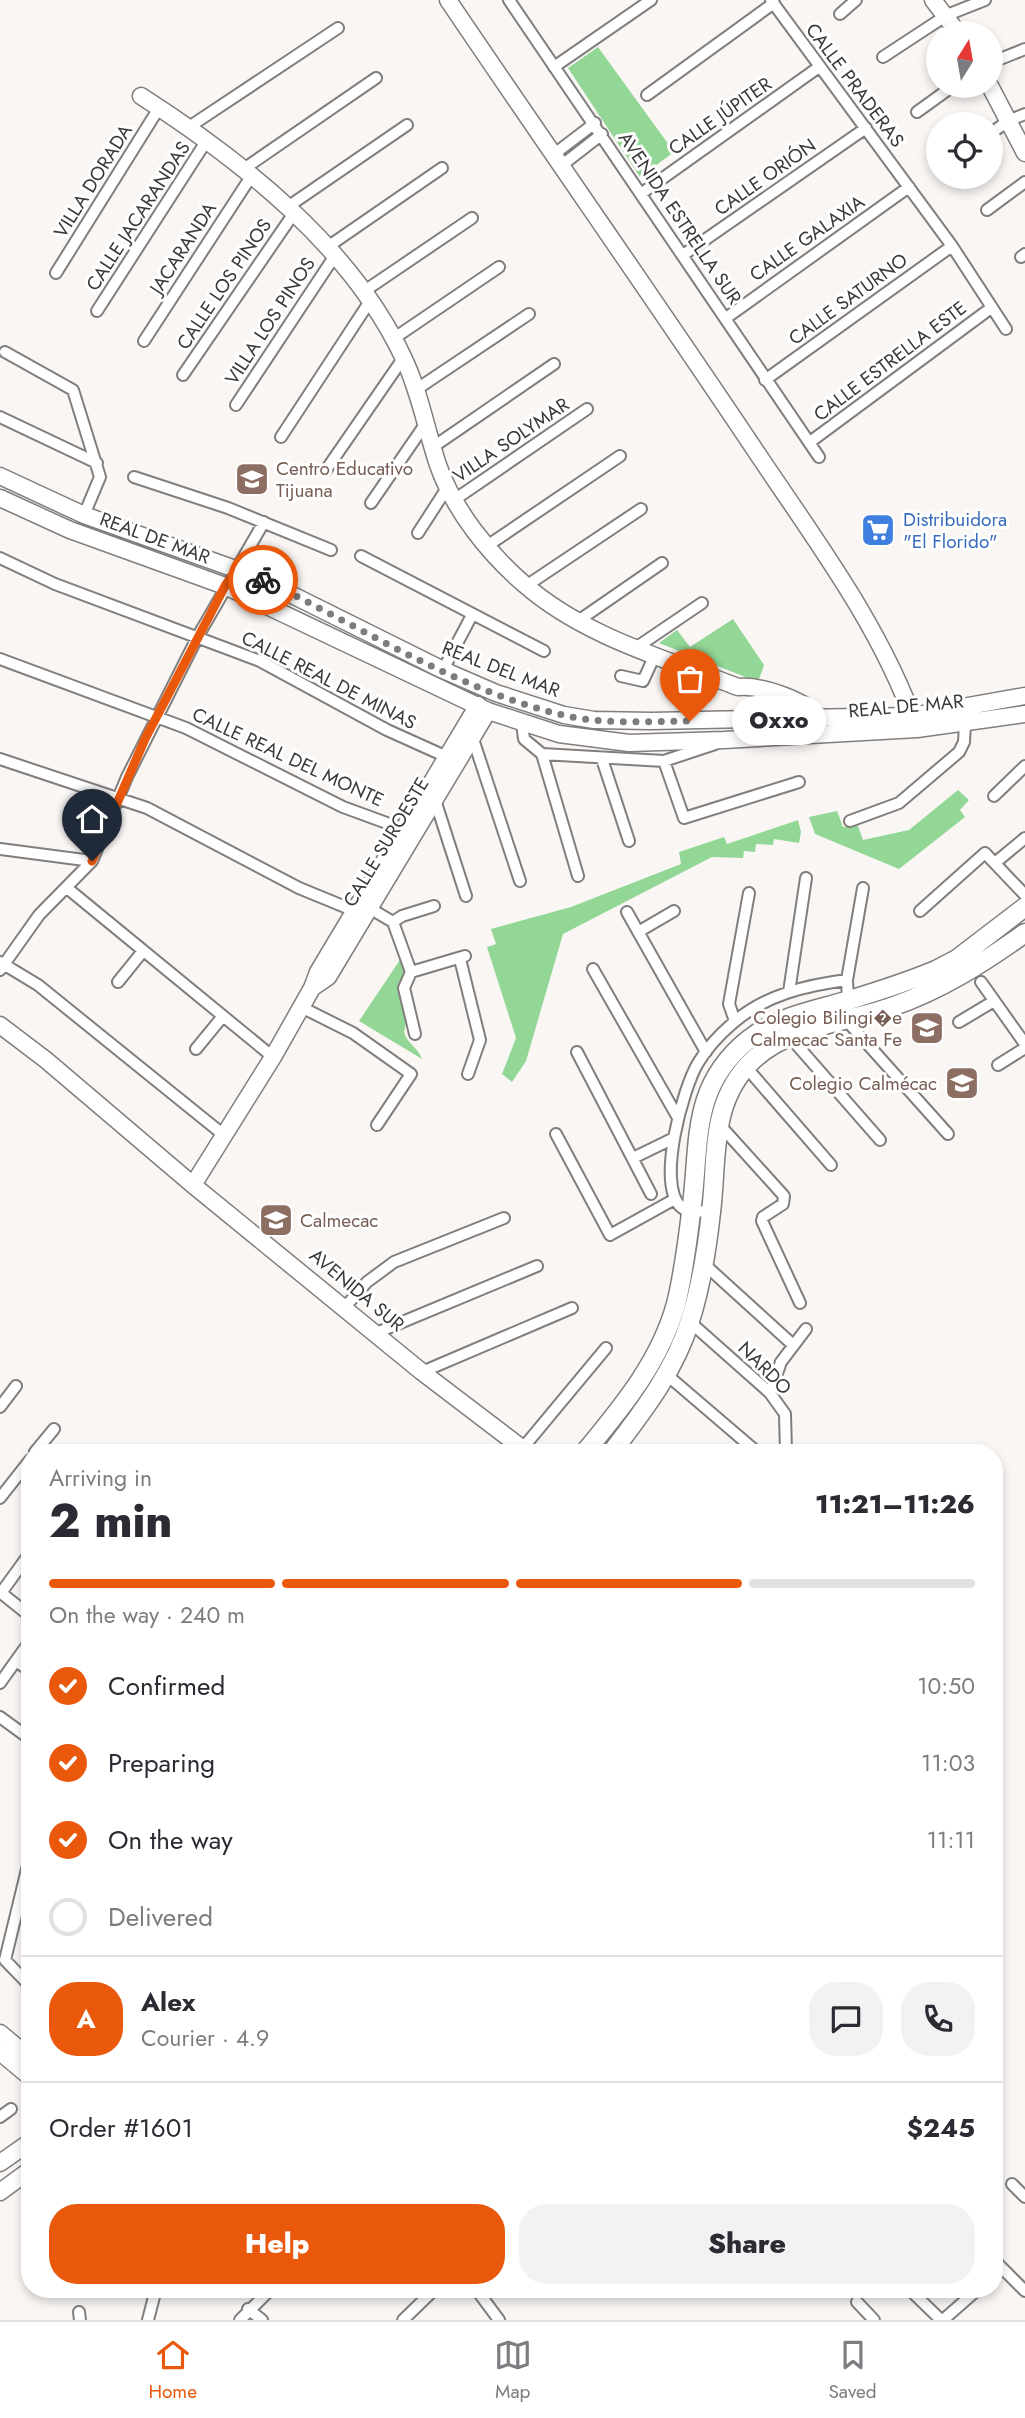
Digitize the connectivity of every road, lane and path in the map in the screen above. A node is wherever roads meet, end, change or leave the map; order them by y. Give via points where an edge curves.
1 (448, 0) edge
2 (651, 0) edge
3 (856, 0) edge
4 (933, 0) edge
5 (985, 0) edge
6 (513, 2) edge
7 (773, 2) edge
8 (840, 14) dead end
9 (947, 15) junction
10 (951, 21) edge
11 (338, 28) dead end
12 (1025, 49) edge
13 (883, 57) dead end
14 (1003, 58) edge
15 (554, 67) junction
16 (819, 67) junction
17 (376, 78) dead end
18 (646, 95) dead end
19 (141, 96) dead end
20 (936, 98) edge
21 (997, 98) edge
22 (159, 108) junction
23 (917, 112) dead end
24 (1025, 114) edge
25 (1009, 121) junction
26 (595, 123) junction
27 (407, 125) dead end
28 (1003, 125) edge
29 (189, 127) junction
30 (866, 128) junction
31 (602, 134) junction
32 (208, 140) junction
33 (1025, 153) edge
34 (557, 160) junction
35 (442, 168) dead end
36 (249, 172) junction
37 (1025, 182) edge
38 (909, 187) junction
39 (642, 193) junction
40 (291, 209) junction
41 (987, 209) dead end
42 (472, 218) dead end
43 (951, 246) junction
44 (330, 252) junction
45 (683, 255) junction
46 (499, 267) dead end
47 (56, 273) dead end
48 (366, 297) junction
49 (991, 308) junction
50 (97, 310) dead end
51 (529, 314) dead end
52 (726, 318) junction
53 (1006, 329) dead end
54 (393, 339) junction
55 (144, 341) dead end
56 (5, 352) dead end
57 (404, 357) junction
58 (554, 364) dead end
59 (183, 375) dead end
60 (765, 380) junction
61 (417, 389) junction
62 (236, 405) dead end
63 (587, 409) dead end
64 (0, 416) edge
65 (426, 423) junction
66 (282, 438) dead end
67 (810, 442) junction
68 (433, 447) junction
69 (620, 456) dead end
70 (819, 457) dead end
71 (97, 463) junction
72 (326, 470) dead end
73 (0, 476) edge
74 (134, 477) dead end
75 (451, 494) junction
76 (0, 498) edge
77 (371, 503) dead end
78 (641, 509) dead end
79 (84, 515) junction
80 (264, 522) junction
81 (418, 533) dead end
82 (487, 545) junction
83 (331, 550) dead end
84 (361, 556) dead end
85 (0, 558) edge
86 (662, 563) dead end
87 (237, 568) junction
88 (225, 586) junction
89 (526, 586) junction
90 (702, 603) dead end
91 (472, 615) junction
92 (578, 621) junction
93 (198, 636) junction
94 (637, 647) junction
95 (544, 651) dead end
96 (655, 655) junction
97 (0, 659) edge
98 (443, 670) junction
99 (621, 676) dead end
100 (1025, 696) edge
101 (483, 708) junction
102 (1025, 714) edge
103 (158, 717) junction
104 (813, 717) junction
105 (915, 722) junction
106 (522, 723) junction
107 (965, 723) junction
108 (823, 734) junction
109 (473, 739) junction
110 (724, 740) junction
111 (542, 754) junction
112 (447, 757) junction
113 (0, 759) edge
114 (602, 759) junction
115 (664, 761) junction
116 (1025, 766) edge
117 (799, 782) dead end
118 (993, 796) dead end
119 (118, 797) junction
120 (435, 800) junction
121 (850, 821) dead end
122 (403, 829) junction
123 (1025, 838) edge
124 (629, 841) dead end
125 (0, 849) edge
126 (92, 861) junction
127 (996, 862) junction
128 (578, 876) dead end
129 (806, 877) dead end
130 (520, 881) dead end
131 (67, 888) junction
132 (863, 888) dead end
133 (749, 893) dead end
134 (466, 895) dead end
135 (1025, 895) edge
136 (434, 906) dead end
137 (1025, 907) edge
138 (363, 910) junction
139 (674, 911) dead end
140 (920, 911) dead end
141 (627, 912) dead end
142 (393, 922) junction
143 (638, 932) junction
144 (1025, 933) edge
145 (143, 951) junction
146 (1, 965) edge
147 (593, 969) dead end
148 (411, 972) junction
149 (847, 980) junction
150 (118, 982) dead end
151 (981, 982) dead end
152 (789, 992) junction
153 (848, 1000) junction
154 (994, 1001) junction
155 (301, 1007) junction
156 (223, 1016) junction
157 (735, 1021) junction
158 (847, 1021) junction
159 (959, 1022) dead end
160 (0, 1025) edge
161 (415, 1034) dead end
162 (789, 1036) junction
163 (1025, 1046) edge
164 (196, 1049) dead end
165 (577, 1052) dead end
166 (706, 1052) junction
167 (273, 1057) junction
168 (998, 1065) dead end
169 (746, 1067) junction
170 (468, 1074) dead end
171 (677, 1116) junction
172 (718, 1123) junction
173 (377, 1125) dead end
174 (556, 1134) dead end
175 (948, 1134) dead end
176 (225, 1136) junction
177 (672, 1139) junction
178 (880, 1140) dead end
179 (633, 1158) junction
180 (831, 1165) dead end
181 (193, 1185) junction
182 (651, 1194) dead end
183 (675, 1199) junction
184 (712, 1211) junction
185 (691, 1212) junction
186 (504, 1218) dead end
187 (704, 1264) junction
188 (537, 1266) dead end
189 (800, 1303) dead end
190 (345, 1307) junction
191 (572, 1308) dead end
192 (690, 1322) junction
193 (806, 1329) dead end
194 (376, 1332) junction
195 (792, 1344) junction
196 (606, 1348) dead end
197 (422, 1372) junction
198 (667, 1375) junction
199 (16, 1386) dead end
200 (770, 1393) junction
201 (0, 1407) edge
202 (54, 1429) dead end
203 (42, 1444) edge
204 (516, 1444) edge
205 (531, 1444) edge
206 (592, 1444) edge
207 (618, 1444) edge
208 (748, 1444) edge
209 (786, 1444) edge
210 (21, 1471) edge
211 (0, 1498) edge
212 (21, 1565) edge
213 (0, 1592) edge
214 (21, 1609) edge
215 (21, 1654) edge
216 (16, 1661) junction
217 (21, 1665) edge
218 (0, 1683) edge
219 (0, 1717) edge
220 (21, 1732) edge
221 (21, 1894) edge
222 (21, 1977) edge
223 (0, 2033) edge
224 (21, 2050) edge
225 (0, 2052) edge
226 (21, 2070) edge
227 (11, 2109) dead end
228 (0, 2117) edge
229 (21, 2148) edge
230 (0, 2163) edge
231 (21, 2177) edge
232 (1012, 2184) dead end
233 (0, 2192) edge
234 (1025, 2197) edge
235 (1003, 2269) edge
236 (1025, 2291) edge
237 (154, 2298) edge
238 (261, 2298) edge
239 (426, 2298) edge
240 (483, 2298) edge
241 (919, 2298) edge
242 (968, 2298) edge
243 (857, 2302) dead end
244 (248, 2309) junction
245 (148, 2320) edge
246 (240, 2320) edge
247 (262, 2320) edge
248 (403, 2320) edge
249 (499, 2320) edge
250 (874, 2320) edge
251 (942, 2320) edge

1 - 34 street
2 - 15 street
3 - 8 street
4 - 9 street
5 - 9 street
6 - 15 street, AVENIDA ESTRELLA SUR
7 - 16 street, CALLE PRADERAS
7 - 18 street
9 - 10 street
9 - 13 street
11 - 29 street
12 - 14 street
15 - 26 street, AVENIDA ESTRELLA SUR
16 - 30 street, CALLE PRADERAS
16 - 39 street, CALLE JÚPITER
17 - 36 street
19 - 22 street
20 - 23 street
21 - 25 street
22 - 29 street
22 - 47 street, VILLA DORADA
24 - 25 street
25 - 28 street
25 - 33 street
26 - 31 street, AVENIDA ESTRELLA SUR
26 - 34 street
27 - 40 street
29 - 32 street
30 - 38 street, CALLE PRADERAS
30 - 45 street, CALLE ORIÓN
31 - 34 street
31 - 39 street, AVENIDA ESTRELLA SUR
32 - 36 street
32 - 50 street, CALLE JACARANDAS
34 - 105 street via 828,560 864,619
35 - 44 street
36 - 40 street
36 - 55 street, JACARANDA
37 - 41 street
38 - 43 street, CALLE PRADERAS
38 - 52 street, CALLE GALAXIA
39 - 45 street, AVENIDA ESTRELLA SUR
40 - 44 street
40 - 59 street, CALLE LOS PINOS
42 - 48 street
43 - 49 street, CALLE PRADERAS
43 - 60 street, CALLE SATURNO
44 - 48 street
44 - 62 street, VILLA LOS PINOS
45 - 52 street, AVENIDA ESTRELLA SUR
46 - 54 street
48 - 54 street
48 - 66 street
49 - 53 street, CALLE PRADERAS
49 - 67 street, CALLE ESTRELLA ESTE
51 - 61 street
52 - 60 street, AVENIDA ESTRELLA SUR
54 - 57 street
56 - 71 street via 73,390
57 - 61 street
57 - 72 street
58 - 68 street
60 - 67 street, AVENIDA ESTRELLA SUR
61 - 65 street
63 - 75 street, VILLA SOLYMAR
64 - 71 street
65 - 68 street
65 - 77 street
67 - 70 street, AVENIDA ESTRELLA SUR
68 - 75 street
69 - 82 street
71 - 79 street via 100,481
73 - 79 street, REAL DEL MAR
74 - 80 street
75 - 81 street
75 - 82 street
76 - 88 street, REAL DE MAR via 70,530
78 - 89 street
79 - 87 street, REAL DEL MAR
80 - 83 street
80 - 87 street
82 - 89 street
84 - 91 street
85 - 93 street, CALLE REAL DE MINAS via 55,584
86 - 92 street
87 - 88 street
87 - 98 street, REAL DEL MAR
88 - 93 street
88 - 101 street, REAL DE MAR
89 - 92 street
90 - 94 street
91 - 95 street
91 - 98 street
92 - 94 street
93 - 103 street
93 - 112 street, CALLE REAL DE MINAS via 260,661
94 - 96 street
96 - 99 street via 643,681
96 - 104 street via 738,687 748,686 804,705
97 - 103 street, CALLE REAL DEL MONTE
98 - 104 street, REAL DEL MAR via 533,706 594,720
100 - 105 street, REAL DEL MAR
101 - 106 street, REAL DE MAR
101 - 109 street, CALLE SUROESTE
101 - 112 street, CALLE SUROESTE
102 - 107 street, REAL DE MAR
103 - 119 street
103 - 122 street, CALLE REAL DEL MONTE via 226,746 343,807
104 - 105 street, REAL DEL MAR
104 - 108 street
105 - 107 street, REAL DE MAR
105 - 108 street, REAL DE MAR
106 - 110 street, REAL DE MAR via 590,740
106 - 111 street via 524,739
107 - 121 street via 959,752 899,803
108 - 110 street, REAL DE MAR
109 - 120 street, CALLE SUROESTE
109 - 130 street
110 - 115 street
111 - 114 street
111 - 128 street
112 - 122 street, CALLE SUROESTE
113 - 119 street
114 - 115 street
114 - 124 street
115 - 117 street via 682,818
116 - 118 street
119 - 126 street
119 - 138 street via 182,824 319,897
120 - 134 street
120 - 138 street, CALLE SUROESTE
122 - 138 street, CALLE SUROESTE
123 - 127 street
125 - 126 street
126 - 131 street
127 - 135 street
127 - 140 street via 983,855
129 - 152 street
131 - 145 street
131 - 146 street via 39,915
132 - 149 street
133 - 157 street via 729,1004
136 - 142 street
137 - 153 main road via 957,959
138 - 142 street
138 - 155 street, CALLE SUROESTE via 328,977 312,988
139 - 143 street
141 - 143 street
142 - 148 street
143 - 166 street
144 - 158 main road via 937,988
145 - 150 street
145 - 156 street
146 - 176 street via 38,985
147 - 171 street
148 - 161 street via 404,988
148 - 170 street via 462,958 480,1040
149 - 152 street
149 - 153 street
151 - 154 street
152 - 157 street
153 - 185 main road via 769,1026 747,1040 727,1063 701,1113
154 - 159 street
154 - 163 street
155 - 167 street, CALLE SUROESTE
155 - 173 street via 353,1033 411,1074
156 - 164 street
156 - 167 street
157 - 166 street
158 - 162 main road
158 - 175 street
160 - 181 street, AVENIDA SUR
162 - 169 main road
162 - 178 street
163 - 168 street
165 - 179 street
166 - 171 street via 686,1087
167 - 176 street, CALLE SUROESTE
169 - 172 main road via 728,1093
169 - 180 street
171 - 177 street
172 - 184 main road
172 - 189 street via 784,1196 783,1203 762,1221
174 - 183 street via 610,1235
176 - 181 street, CALLE SUROESTE
177 - 179 street
177 - 183 street
179 - 182 street
181 - 190 street, AVENIDA SUR
183 - 185 street
184 - 185 street
184 - 187 main road
185 - 206 main road via 675,1306 660,1344 635,1392
186 - 190 street via 394,1262 367,1282
187 - 192 main road
187 - 195 street
188 - 194 street
190 - 194 street, AVENIDA SUR
191 - 197 street
192 - 198 main road
192 - 200 street, NARDO
193 - 195 street
194 - 197 street, AVENIDA SUR
195 - 200 street
196 - 205 street
197 - 204 street, AVENIDA SUR
198 - 207 main road
198 - 208 street
199 - 201 street
200 - 209 street, NARDO via 785,1414
202 - 203 street
210 - 211 street
212 - 213 street
213 - 214 street
215 - 216 street
216 - 217 street
216 - 218 street
219 - 220 street
221 - 222 street via 5,1960
223 - 224 street
225 - 226 street
227 - 228 street
229 - 230 street
231 - 233 street
232 - 234 street
235 - 236 street
237 - 245 street
238 - 244 street
239 - 248 street
240 - 249 street
241 - 251 street
242 - 251 street
243 - 250 street
244 - 246 street
244 - 247 street

